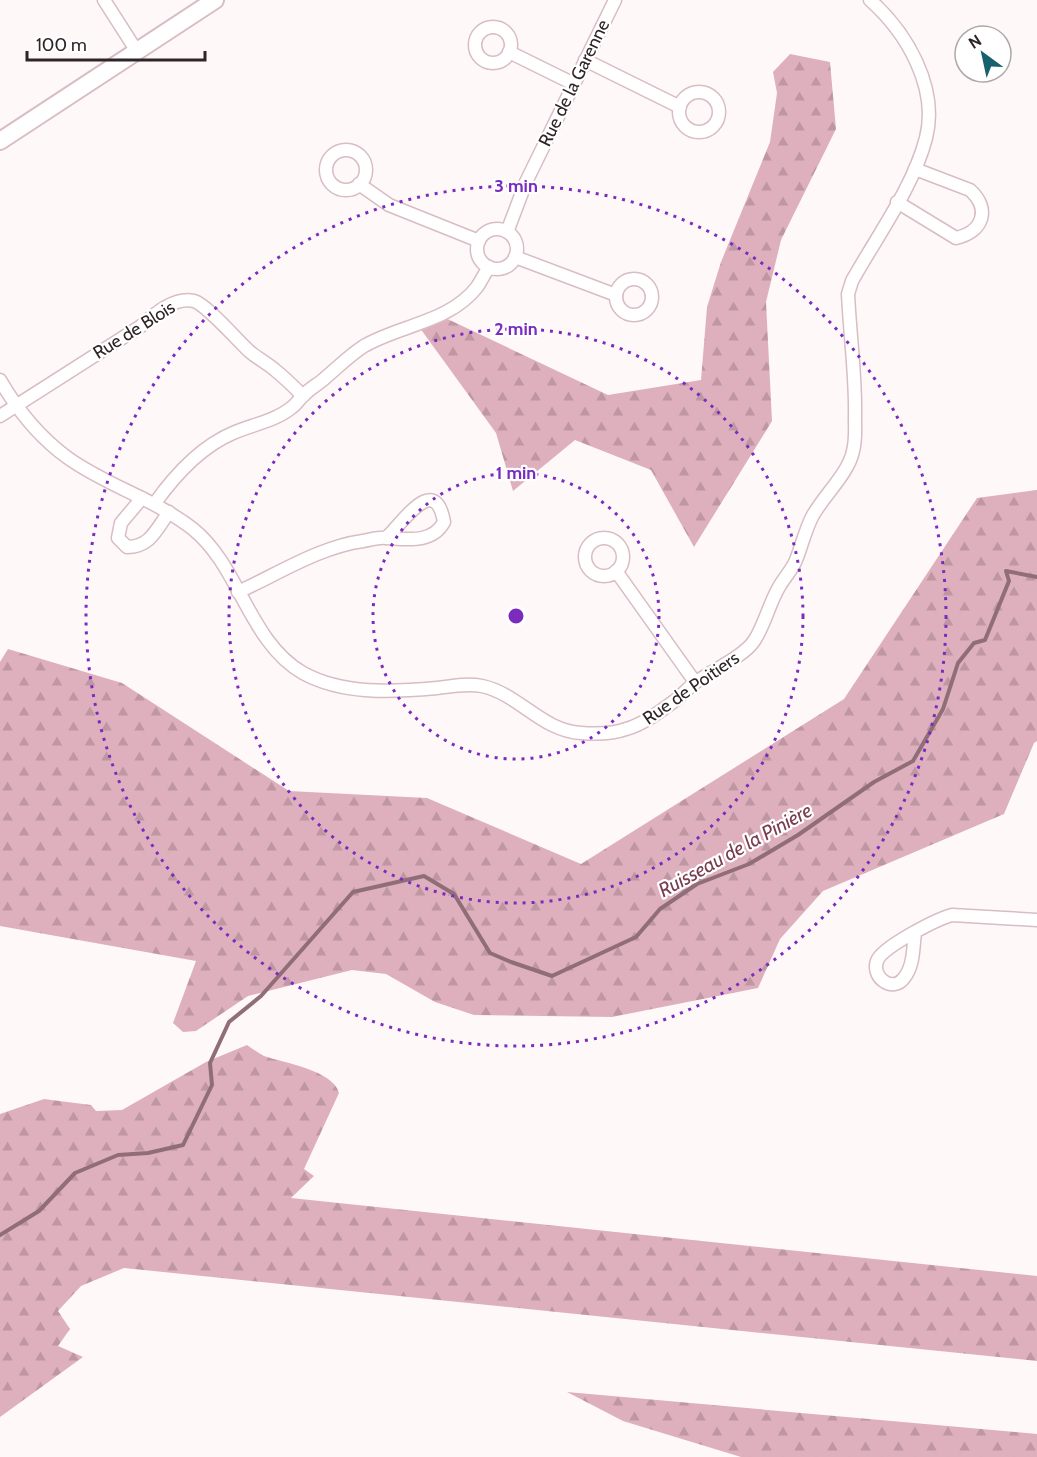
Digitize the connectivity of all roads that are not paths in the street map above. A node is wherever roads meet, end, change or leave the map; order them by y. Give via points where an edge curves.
1 (104, 0) edge
2 (215, 0) edge
3 (615, 0) edge
4 (870, 0) edge
5 (136, 50) junction
6 (509, 52) dead end
7 (585, 60) junction
8 (574, 84) junction
9 (680, 107) dead end
10 (0, 141) edge
11 (915, 169) junction
12 (359, 184) dead end
13 (897, 202) junction
14 (507, 232) junction
15 (479, 241) junction
16 (515, 257) junction
17 (489, 267) junction
18 (616, 295) dead end
19 (0, 380) edge
20 (302, 395) junction
21 (15, 405) junction
22 (0, 416) edge
23 (142, 498) junction
24 (155, 503) junction
25 (169, 512) junction
26 (386, 538) junction
27 (616, 571) dead end
28 (238, 592) junction
29 (695, 682) junction
30 (1037, 920) edge
31 (915, 933) dead end

1 - 5 street
2 - 5 street
3 - 7 street, Rue de la Garenne
4 - 11 street, Rue de Poitiers via 910,48 923,80 927,127
5 - 10 street
6 - 8 street
7 - 8 street, Rue de la Garenne
7 - 9 street
8 - 14 street, Rue de la Garenne via 526,182
11 - 13 street, Rue de Poitiers
11 - 13 street via 970,190 980,202 979,224 966,236 957,237
12 - 15 street via 389,205
13 - 29 street, Rue de Poitiers via 852,280 848,294 856,390 853,454 814,513 796,559 755,640 748,649
14 - 15 street via 494,230
14 - 16 street via 515,241
15 - 17 street via 479,259
16 - 17 street via 507,266
16 - 18 street
17 - 20 street via 476,288 461,301 439,315 365,346
19 - 21 street, Rue de Poitiers
20 - 21 street, Rue de Blois via 194,301 167,306
20 - 24 street via 292,408 211,445
21 - 22 street
21 - 23 street, Rue de Poitiers via 39,434 68,458
23 - 24 street, Rue de Poitiers
23 - 25 street via 121,523 118,538 127,547 148,541
24 - 25 street, Rue de Poitiers
25 - 28 street, Rue de Poitiers via 211,547
26 - 26 street via 408,540 440,530 444,522 439,506 423,501 416,504
26 - 28 street via 342,544
27 - 29 street
28 - 29 street, Rue de Poitiers via 273,647 304,674 337,686 364,690 463,684 484,687 505,695 565,732 625,730 652,716
30 - 31 street via 952,915

